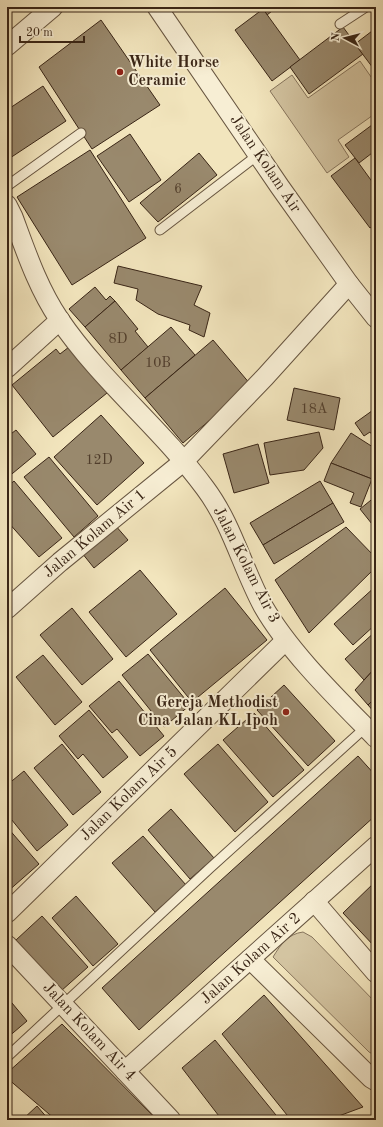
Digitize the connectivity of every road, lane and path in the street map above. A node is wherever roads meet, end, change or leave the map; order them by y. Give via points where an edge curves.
1 (53, 7) edge
2 (157, 7) edge
3 (366, 7) edge
4 (340, 24) dead end
5 (7, 46) edge
6 (81, 133) dead end
7 (259, 154) junction
8 (7, 186) edge
9 (7, 205) edge
10 (160, 230) dead end
11 (349, 284) junction
12 (373, 309) edge
13 (60, 320) junction
14 (7, 368) edge
15 (184, 461) junction
16 (7, 609) edge
17 (285, 641) junction
18 (371, 733) edge
19 (375, 850) edge
20 (314, 901) junction
21 (7, 913) edge
22 (7, 945) edge
23 (250, 959) junction
24 (376, 973) edge
25 (64, 1005) junction
26 (7, 1056) edge
27 (125, 1071) junction
28 (376, 1081) edge
29 (171, 1120) edge

1 - 5 street
2 - 7 street, Jalan Kolam Air
3 - 4 lane
6 - 8 lane
7 - 10 lane
7 - 11 street, Jalan Kolam Air
9 - 13 street, Jalan Kolam Air 3 via 45,296
11 - 12 street, Jalan Kolam Air
11 - 15 street
13 - 14 street
13 - 15 street, Jalan Kolam Air 3 via 118,392
15 - 16 street, Jalan Kolam Air 1 via 60,562
15 - 17 street, Jalan Kolam Air 3 via 226,521 254,586
17 - 18 street, Jalan Kolam Air 3
17 - 21 street, Jalan Kolam Air 5
18 - 25 lane via 210,868
19 - 20 street, Jalan Kolam Air 2
20 - 23 street, Jalan Kolam Air 2
20 - 24 street
22 - 25 street, Jalan Kolam Air 4
23 - 27 street, Jalan Kolam Air 2
23 - 28 street
25 - 26 lane
25 - 27 street, Jalan Kolam Air 4
27 - 29 street, Jalan Kolam Air 4

